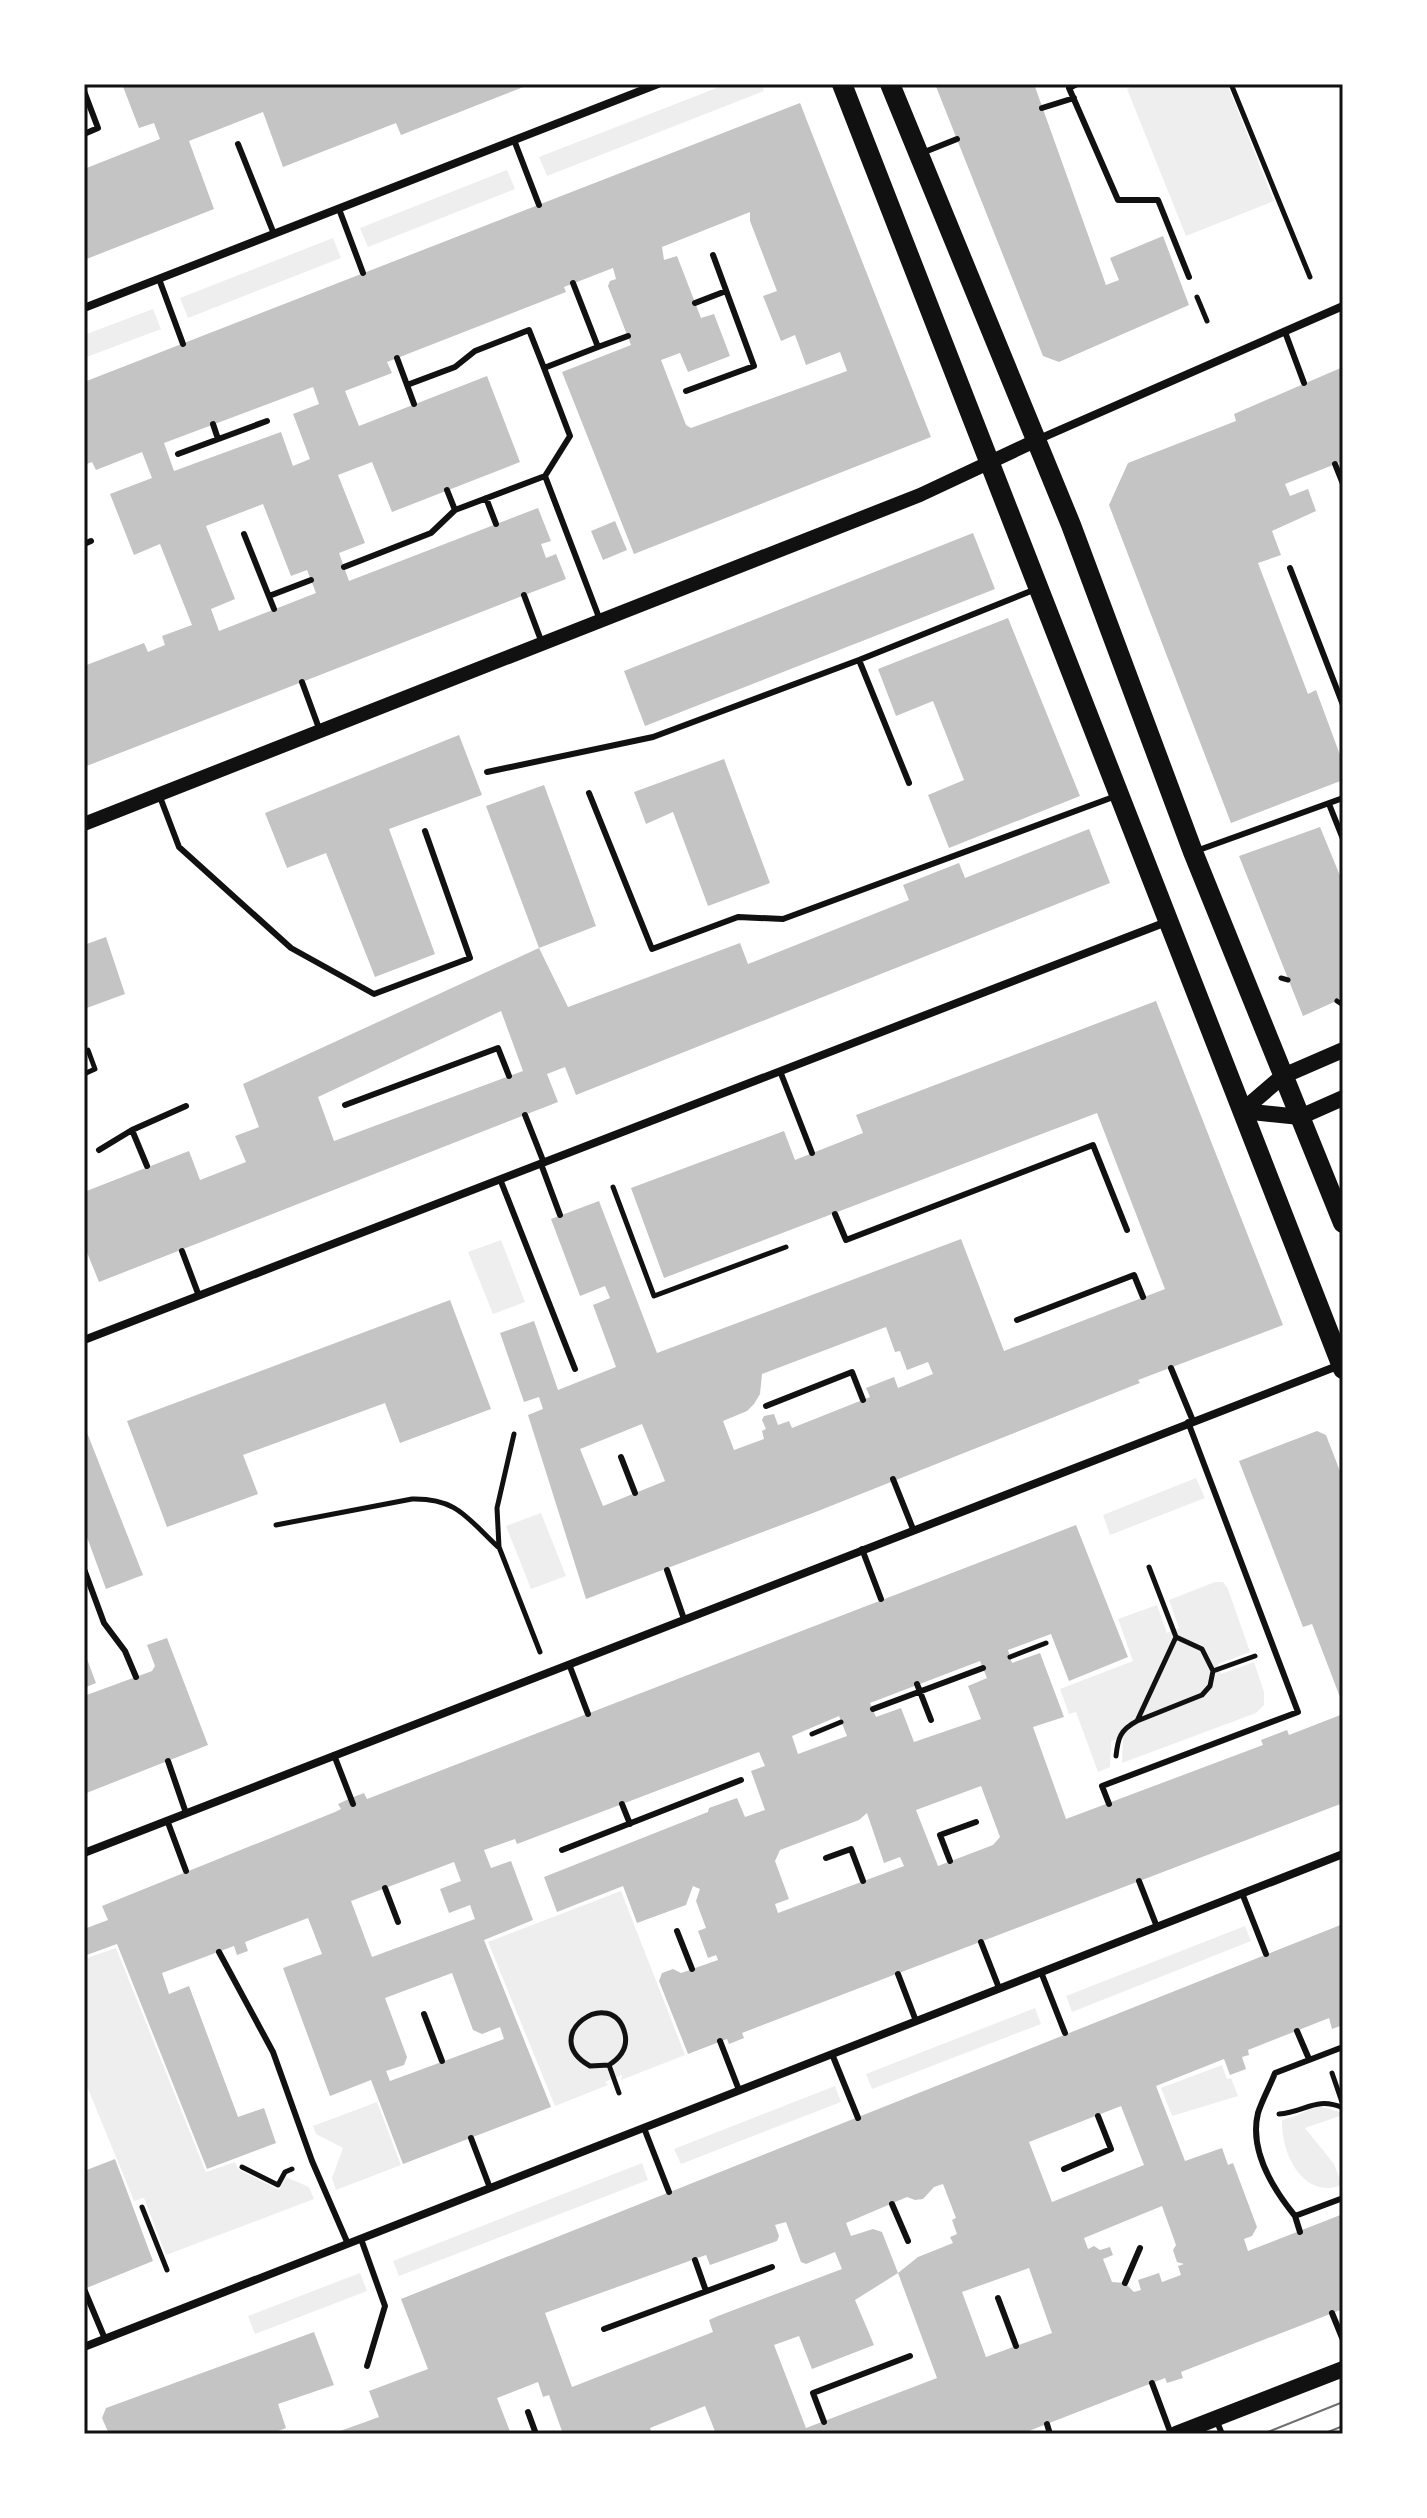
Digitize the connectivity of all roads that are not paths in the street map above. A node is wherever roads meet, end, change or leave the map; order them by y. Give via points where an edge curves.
1 (658, 84) edge
2 (842, 84) edge
3 (890, 84) edge
4 (1077, 84) edge
5 (1068, 86) edge
6 (84, 91) edge
7 (1074, 98) junction
8 (1042, 108) dead end
9 (84, 134) edge
10 (957, 139) dead end
11 (514, 140) junction
12 (238, 144) dead end
13 (919, 154) junction
14 (539, 205) dead end
15 (339, 209) junction
16 (274, 234) junction
17 (713, 255) dead end
18 (363, 273) dead end
19 (1189, 277) dead end
20 (159, 279) junction
21 (573, 283) dead end
22 (726, 291) junction
23 (695, 303) dead end
24 (1343, 306) edge
25 (84, 308) edge
26 (1285, 332) junction
27 (628, 336) dead end
28 (183, 344) dead end
29 (598, 347) junction
30 (397, 358) dead end
31 (544, 368) junction
32 (1304, 383) dead end
33 (407, 385) junction
34 (686, 391) dead end
35 (414, 404) dead end
36 (267, 421) dead end
37 (213, 424) dead end
38 (218, 439) junction
39 (1037, 440) junction
40 (178, 454) dead end
41 (991, 464) junction
42 (1335, 464) dead end
43 (545, 476) junction
44 (1343, 484) edge
45 (447, 490) dead end
46 (486, 498) junction
47 (455, 510) junction
48 (496, 524) dead end
49 (244, 534) dead end
50 (344, 567) dead end
51 (1290, 568) dead end
52 (311, 580) dead end
53 (1040, 588) junction
54 (524, 595) dead end
55 (269, 596) junction
56 (274, 609) dead end
57 (600, 620) junction
58 (542, 643) junction
59 (859, 660) junction
60 (302, 682) dead end
61 (1343, 705) edge
62 (320, 731) junction
63 (487, 772) dead end
64 (909, 783) dead end
65 (589, 793) dead end
66 (1120, 794) junction
67 (159, 795) junction
68 (1343, 798) edge
69 (1329, 804) junction
70 (84, 824) edge
71 (425, 831) dead end
72 (1343, 839) edge
73 (1193, 852) junction
74 (1169, 920) junction
75 (1343, 1050) edge
76 (780, 1071) junction
77 (509, 1076) dead end
78 (1283, 1076) junction
79 (1343, 1098) edge
80 (345, 1105) dead end
81 (186, 1106) dead end
82 (1242, 1111) junction
83 (525, 1115) dead end
84 (1300, 1117) junction
85 (132, 1130) junction
86 (99, 1150) dead end
87 (812, 1153) dead end
88 (542, 1163) junction
89 (147, 1166) dead end
90 (500, 1179) junction
91 (835, 1214) dead end
92 (560, 1215) dead end
93 (1343, 1223) edge
94 (1127, 1230) dead end
95 (182, 1251) dead end
96 (199, 1296) junction
97 (1143, 1297) dead end
98 (1017, 1320) dead end
99 (84, 1340) edge
100 (1342, 1367) edge
101 (1171, 1368) dead end
102 (575, 1369) dead end
103 (863, 1400) dead end
104 (766, 1406) dead end
105 (1190, 1421) junction
106 (621, 1457) dead end
107 (893, 1479) dead end
108 (635, 1493) dead end
109 (913, 1529) junction
110 (862, 1549) junction
111 (84, 1569) edge
112 (667, 1570) dead end
113 (881, 1599) dead end
114 (684, 1619) junction
115 (569, 1664) junction
116 (983, 1668) dead end
117 (136, 1677) dead end
118 (918, 1688) junction
119 (873, 1709) dead end
120 (588, 1714) dead end
121 (931, 1720) dead end
122 (334, 1755) junction
123 (168, 1761) dead end
124 (741, 1780) dead end
125 (353, 1804) dead end
126 (622, 1804) dead end
127 (1109, 1804) dead end
128 (186, 1813) junction
129 (167, 1820) junction
130 (976, 1822) dead end
131 (630, 1824) junction
132 (562, 1850) dead end
133 (84, 1853) edge
134 (1343, 1854) edge
135 (826, 1858) dead end
136 (950, 1861) dead end
137 (186, 1871) dead end
138 (863, 1881) dead end
139 (1139, 1881) dead end
140 (385, 1888) dead end
141 (1242, 1893) junction
142 (398, 1922) dead end
143 (1157, 1927) junction
144 (677, 1931) dead end
145 (981, 1942) dead end
146 (219, 1952) dead end
147 (1266, 1954) dead end
148 (692, 1969) dead end
149 (1041, 1972) junction
150 (898, 1974) dead end
151 (999, 1988) junction
152 (424, 2014) dead end
153 (916, 2021) junction
154 (1297, 2031) dead end
155 (1065, 2033) dead end
156 (720, 2041) dead end
157 (1343, 2047) edge
158 (832, 2054) junction
159 (1309, 2059) junction
160 (442, 2061) dead end
161 (739, 2090) junction
162 (1098, 2116) dead end
163 (858, 2118) dead end
164 (644, 2128) junction
165 (471, 2138) dead end
166 (1064, 2169) dead end
167 (490, 2188) junction
168 (669, 2192) dead end
169 (1343, 2198) edge
170 (892, 2204) dead end
171 (1295, 2216) junction
172 (1300, 2232) dead end
173 (361, 2239) junction
174 (908, 2241) dead end
175 (348, 2244) junction
176 (1140, 2248) dead end
177 (695, 2260) dead end
178 (772, 2267) dead end
179 (1125, 2283) dead end
180 (84, 2289) edge
181 (706, 2291) junction
182 (998, 2298) dead end
183 (1332, 2313) dead end
184 (604, 2329) dead end
185 (105, 2339) junction
186 (1343, 2340) edge
187 (1016, 2346) dead end
188 (84, 2347) edge
189 (910, 2356) dead end
190 (367, 2366) dead end
191 (1343, 2369) edge
192 (1152, 2383) dead end
193 (528, 2412) dead end
194 (824, 2422) dead end
195 (1047, 2424) dead end
196 (1219, 2426) edge
197 (536, 2434) edge
198 (1050, 2434) edge
199 (1174, 2434) edge

1 - 11 street
2 - 41 main road
3 - 13 main road
4 - 5 lane
5 - 7 lane
6 - 9 lane via 98,128
7 - 8 lane
7 - 19 lane via 1118,200 1158,200
10 - 13 lane
11 - 14 lane
11 - 15 street
12 - 16 lane
13 - 39 main road
15 - 16 street
15 - 18 lane
16 - 20 street
17 - 22 lane
20 - 25 street
20 - 28 lane
21 - 29 lane
22 - 23 lane
22 - 34 lane via 754,366
24 - 26 street
26 - 32 lane
26 - 39 street
27 - 29 lane
29 - 31 lane
30 - 33 lane
31 - 33 lane via 529,330
31 - 43 lane via 570,436
33 - 35 lane
36 - 38 lane
37 - 38 lane
38 - 40 lane
39 - 41 street
39 - 73 main road
41 - 53 main road
41 - 57 street
42 - 44 lane
43 - 46 lane
43 - 57 lane
45 - 47 lane
46 - 47 lane
46 - 48 lane
47 - 50 lane via 431,533
49 - 55 lane
51 - 61 lane
52 - 55 lane
53 - 59 lane
53 - 66 main road
54 - 58 lane
55 - 56 lane
57 - 58 street
58 - 62 street
59 - 63 lane via 653,737
59 - 64 lane
60 - 62 lane
62 - 67 street
65 - 66 lane via 652,949 738,917 783,919
66 - 74 main road
67 - 70 street
67 - 71 lane via 179,847 291,948 374,994 470,958
68 - 69 lane
69 - 72 lane
69 - 73 lane
73 - 78 main road
74 - 76 street
74 - 82 main road
75 - 78 main road
76 - 87 lane
76 - 88 street
77 - 80 lane via 498,1048
78 - 82 main road
78 - 84 main road
79 - 84 main road
81 - 85 lane
82 - 84 main road
82 - 100 main road
83 - 88 lane
84 - 93 main road
85 - 86 lane
85 - 89 lane
88 - 90 street
88 - 92 lane
90 - 96 street
90 - 102 lane
91 - 94 lane via 846,1240 1093,1145
95 - 96 lane
96 - 99 street
97 - 98 lane via 1134,1275
100 - 105 street
101 - 105 lane
103 - 104 lane via 852,1372
105 - 109 street
105 - 127 lane via 1298,1712 1102,1786
106 - 108 lane
107 - 109 lane
109 - 110 street
110 - 113 lane
110 - 114 street
111 - 117 lane via 104,1623
112 - 114 lane
114 - 115 street
115 - 120 lane
115 - 122 street
116 - 118 lane
118 - 119 lane
118 - 121 lane
122 - 125 lane
122 - 128 street
123 - 128 lane
124 - 131 lane
126 - 131 lane
128 - 129 street
129 - 133 street
129 - 137 lane
130 - 136 lane via 940,1835
131 - 132 lane
134 - 141 street
135 - 138 lane via 851,1849
139 - 143 lane
140 - 142 lane
141 - 143 street
141 - 147 lane
143 - 149 street
144 - 148 lane
145 - 151 lane
146 - 175 lane via 273,2052
149 - 151 street
149 - 155 lane
150 - 153 lane
151 - 153 street
152 - 160 lane
153 - 158 street
154 - 159 lane
156 - 161 lane
157 - 159 lane
158 - 161 street
158 - 163 lane
159 - 171 lane via 1275,2073 1258,2114 1257,2142 1274,2189
161 - 164 street
162 - 166 lane via 1111,2149
164 - 167 street
164 - 168 lane
165 - 167 lane
167 - 173 street
169 - 171 lane
170 - 174 lane
171 - 172 lane
173 - 175 street
173 - 190 lane via 385,2306
175 - 185 street
176 - 179 lane
177 - 181 lane
178 - 181 lane
180 - 185 lane
181 - 184 lane
182 - 187 lane
183 - 186 lane
185 - 188 street
189 - 194 lane via 813,2393
191 - 196 main road
192 - 199 lane
193 - 197 lane
195 - 198 lane
196 - 199 main road

